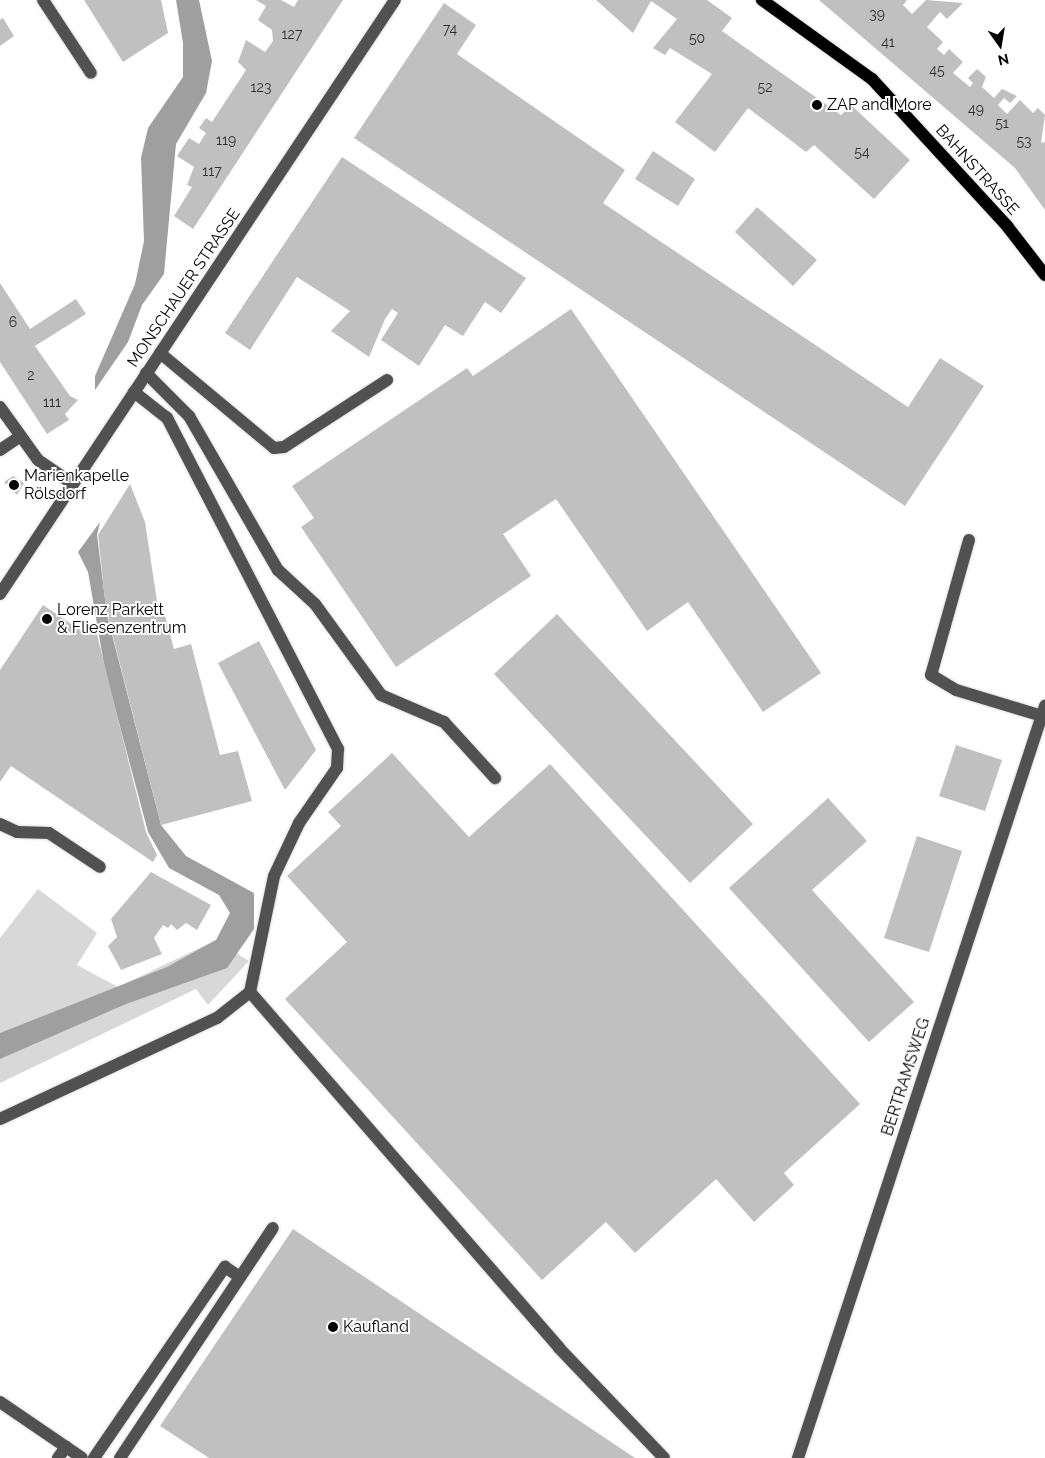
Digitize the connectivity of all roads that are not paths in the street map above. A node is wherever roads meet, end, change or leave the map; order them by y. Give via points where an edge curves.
1 (43, 0) edge
2 (396, 0) edge
3 (762, 0) edge
4 (91, 73) dead end
5 (1045, 275) edge
6 (160, 353) junction
7 (146, 374) junction
8 (387, 380) dead end
9 (134, 392) junction
10 (0, 408) edge
11 (19, 437) junction
12 (0, 450) edge
13 (73, 484) junction
14 (969, 540) dead end
15 (0, 594) edge
16 (1043, 711) edge
17 (496, 778) dead end
18 (0, 824) edge
19 (100, 867) dead end
20 (250, 992) junction
21 (0, 1118) edge
22 (273, 1228) dead end
23 (240, 1277) junction
24 (0, 1402) edge
25 (66, 1447) junction
26 (58, 1458) edge
27 (82, 1458) edge
28 (94, 1458) edge
29 (120, 1458) edge
30 (664, 1458) edge
31 (798, 1458) edge

1 - 4 street
2 - 6 street, MONSCHAUER STRASSE
3 - 5 main road, BAHNSTRASSE via 872,78 1007,226
6 - 7 street, MONSCHAUER STRASSE
6 - 8 street via 274,448 284,447
7 - 9 street, MONSCHAUER STRASSE
7 - 17 street via 188,416 278,570 315,604 381,695 444,722
9 - 13 street, MONSCHAUER STRASSE
9 - 20 street via 167,418 338,749 337,768 299,823 274,876
10 - 11 street
11 - 12 street
11 - 13 street via 38,460
13 - 15 street, MONSCHAUER STRASSE
14 - 16 street via 931,674 956,690
16 - 31 street, BERTRAMSWEG
18 - 19 street via 17,832 49,833
20 - 21 street via 217,1018
20 - 30 street via 558,1348
22 - 23 street
23 - 28 street via 225,1267
23 - 29 street
24 - 25 street
25 - 26 street
25 - 27 street

